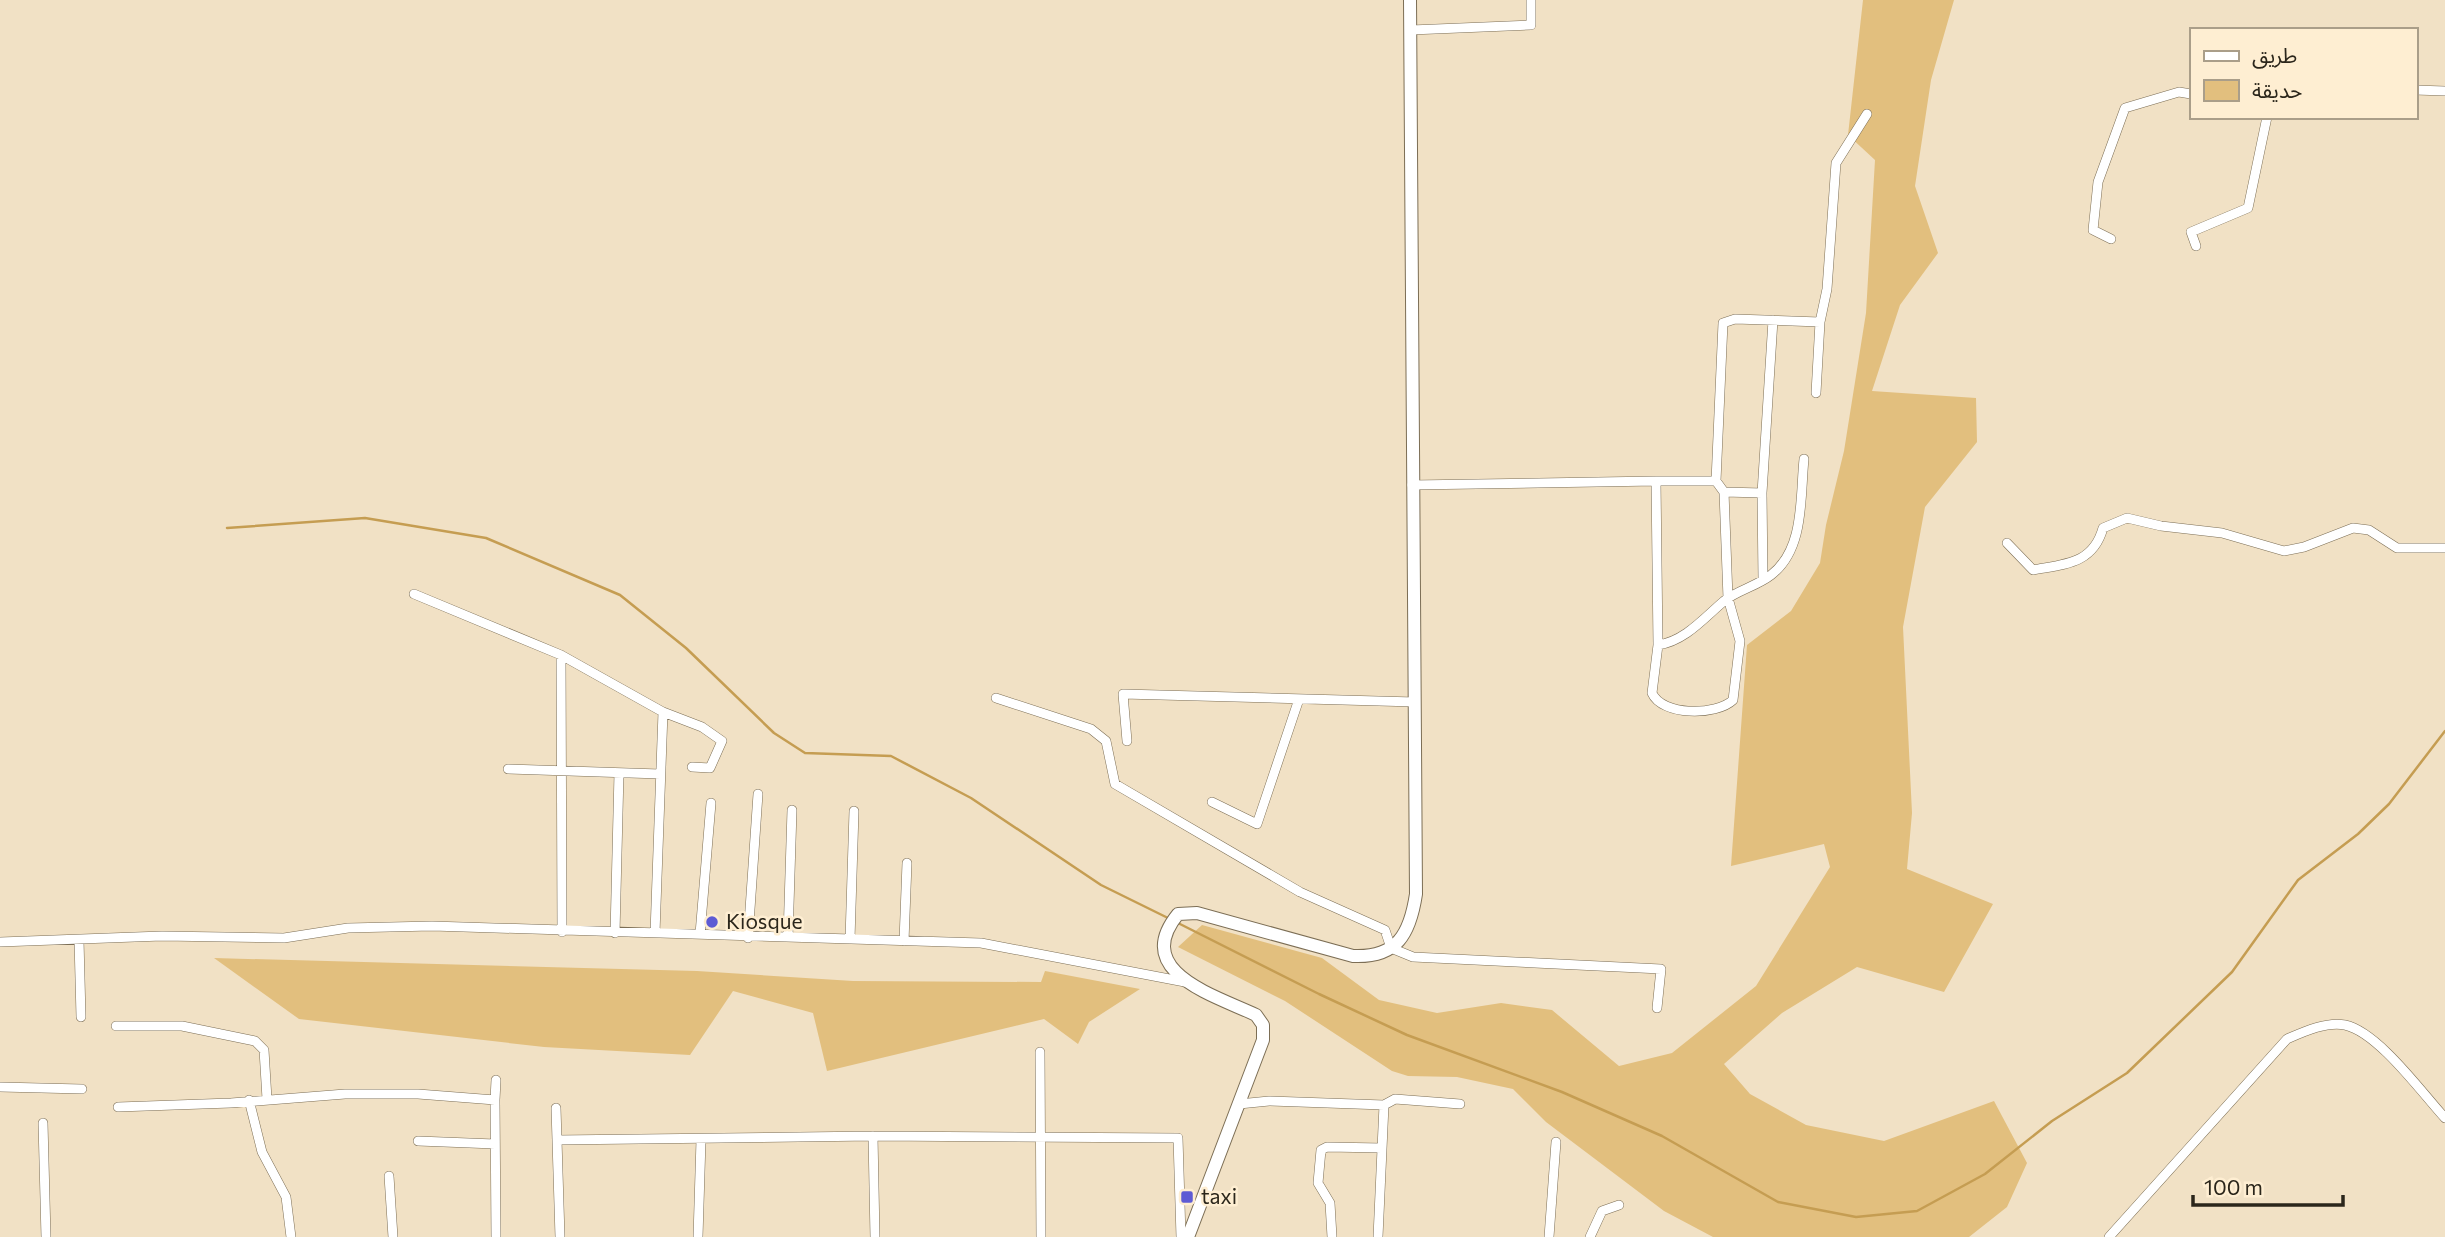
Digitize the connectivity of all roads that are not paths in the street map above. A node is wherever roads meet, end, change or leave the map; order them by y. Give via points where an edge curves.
1 (1410, 0) edge
2 (1531, 0) edge
3 (1411, 30) junction
4 (2417, 90) edge
5 (2445, 91) edge
6 (2190, 94) edge
7 (1867, 114) dead end
8 (2267, 119) edge
9 (2111, 239) dead end
10 (2196, 246) dead end
11 (1773, 320) junction
12 (1820, 322) junction
13 (1816, 393) dead end
14 (1804, 459) dead end
15 (1656, 481) junction
16 (1716, 481) junction
17 (1412, 485) junction
18 (1724, 492) junction
19 (1762, 493) junction
20 (2007, 543) dead end
21 (2445, 548) edge
22 (1763, 580) junction
23 (414, 594) dead end
24 (1728, 598) junction
25 (1658, 645) junction
26 (561, 654) junction
27 (996, 698) dead end
28 (1299, 699) junction
29 (1415, 702) junction
30 (663, 712) junction
31 (1127, 741) dead end
32 (692, 766) dead end
33 (508, 769) dead end
34 (561, 771) junction
35 (619, 773) junction
36 (660, 774) junction
37 (758, 794) dead end
38 (1212, 802) dead end
39 (711, 803) dead end
40 (792, 810) dead end
41 (854, 811) dead end
42 (907, 863) dead end
43 (562, 932) junction
44 (615, 933) junction
45 (655, 933) junction
46 (700, 934) junction
47 (788, 937) junction
48 (748, 938) junction
49 (850, 939) junction
50 (79, 940) junction
51 (904, 941) junction
52 (0, 942) edge
53 (1391, 948) junction
54 (1187, 982) junction
55 (1657, 1008) dead end
56 (80, 1017) dead end
57 (116, 1026) dead end
58 (1040, 1052) dead end
59 (496, 1080) dead end
60 (0, 1087) edge
61 (82, 1089) dead end
62 (267, 1099) junction
63 (248, 1100) junction
64 (495, 1100) junction
65 (1239, 1104) junction
66 (1460, 1104) dead end
67 (1384, 1105) junction
68 (118, 1107) dead end
69 (556, 1108) dead end
70 (2445, 1118) edge
71 (43, 1123) dead end
72 (873, 1136) junction
73 (1041, 1138) junction
74 (557, 1140) junction
75 (701, 1140) junction
76 (418, 1141) dead end
77 (1556, 1142) dead end
78 (495, 1144) junction
79 (1382, 1148) junction
80 (389, 1176) dead end
81 (1619, 1205) dead end
82 (46, 1237) edge
83 (291, 1237) edge
84 (393, 1237) edge
85 (496, 1237) edge
86 (560, 1237) edge
87 (698, 1237) edge
88 (875, 1237) edge
89 (1041, 1237) edge
90 (1181, 1237) edge
91 (1188, 1237) edge
92 (1332, 1237) edge
93 (1378, 1237) edge
94 (1549, 1237) edge
95 (1590, 1237) edge
96 (2109, 1237) edge

1 - 3 street
2 - 3 street via 1531,25
3 - 17 street
4 - 5 street
6 - 9 street via 2179,92 2125,108 2098,182 2093,230
7 - 12 street via 1836,163 1827,289
8 - 10 street via 2248,208 2191,232
11 - 12 street
11 - 16 street via 1727,320 1721,328
11 - 19 street
12 - 13 street
14 - 22 street via 1791,552
15 - 16 street
15 - 17 street
15 - 25 street
16 - 18 street
17 - 29 street
18 - 19 street
18 - 24 street
19 - 22 street
20 - 21 street via 2033,570 2080,561 2099,542 2103,528 2127,518 2222,533 2284,551 2353,528 2369,530 2397,548
22 - 24 street
23 - 26 street
24 - 25 street via 1682,637
24 - 25 street via 1740,640 1737,685 1728,705 1669,709 1655,699 1651,680
26 - 30 street
26 - 34 street
27 - 53 street via 1091,729 1107,741 1115,784 1300,892 1385,930
28 - 29 street
28 - 31 street via 1123,694
28 - 38 street via 1257,824
29 - 53 street via 1416,894 1413,917
30 - 32 street via 702,727 722,741 710,768
30 - 36 street
33 - 34 street
34 - 35 street
34 - 43 street
35 - 36 street
35 - 44 street
36 - 45 street
37 - 48 street
39 - 46 street
40 - 47 street
41 - 49 street
42 - 51 street
43 - 44 street
43 - 50 street via 432,926 348,928 284,938
44 - 45 street
45 - 46 street
46 - 48 street
47 - 48 street
47 - 49 street
49 - 51 street
50 - 52 street
50 - 56 street
51 - 54 street via 981,943
53 - 54 street via 1375,957 1353,956 1197,913 1178,914 1166,928 1162,947 1168,965
53 - 55 street via 1413,957 1661,969
54 - 65 street via 1256,1016 1263,1025 1263,1040
57 - 62 street via 182,1026 255,1041 264,1050
58 - 73 street
59 - 64 street
60 - 61 street
62 - 63 street
62 - 64 street via 384,1093
63 - 68 street
63 - 83 street via 262,1152 286,1197
64 - 78 street
65 - 67 street
65 - 91 street
66 - 67 street via 1395,1099
67 - 79 street
69 - 74 street
70 - 96 street via 2373,1040 2345,1025 2310,1030 2287,1039
71 - 82 street
72 - 73 street
72 - 75 street
72 - 88 street
73 - 89 street
73 - 90 street via 1178,1138
74 - 75 street
74 - 86 street
75 - 87 street
76 - 78 street
77 - 94 street
78 - 85 street
79 - 92 street via 1321,1150 1318,1183 1330,1203
79 - 93 street
80 - 84 street
81 - 95 street via 1602,1211

